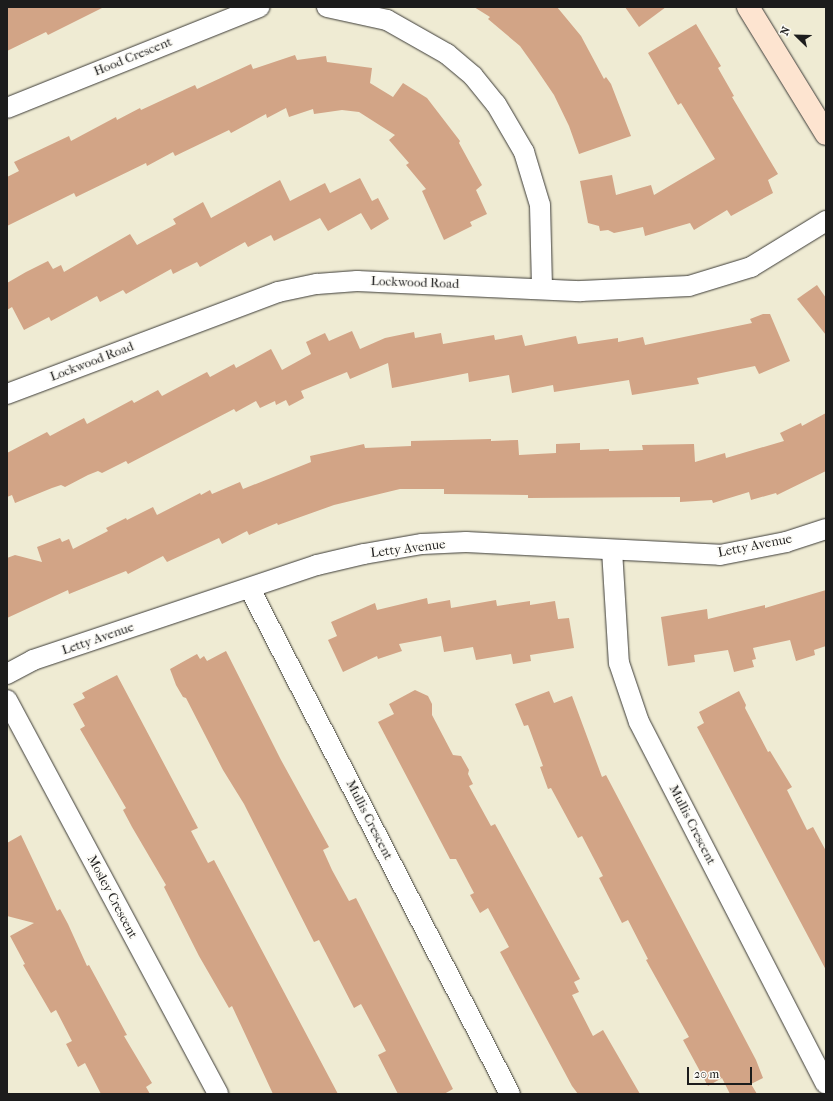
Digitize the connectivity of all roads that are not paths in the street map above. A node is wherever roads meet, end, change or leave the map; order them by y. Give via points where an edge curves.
1 (260, 7) edge
2 (327, 7) edge
3 (748, 7) edge
4 (7, 108) edge
5 (826, 134) edge
6 (826, 221) edge
7 (542, 288) junction
8 (7, 394) edge
9 (826, 529) edge
10 (612, 550) junction
11 (250, 589) junction
12 (7, 674) edge
13 (7, 700) edge
14 (826, 1084) edge
15 (218, 1094) edge
16 (510, 1094) edge

1 - 4 street, Hood Crescent
2 - 7 street via 387,20 447,54 473,76 496,104 524,152 540,206
3 - 5 street
6 - 7 street, Lockwood Road via 751,267 690,286 581,291
7 - 8 street, Lockwood Road via 357,281 293,289 278,292
9 - 10 street, Letty Avenue via 786,542 720,555
10 - 11 street, Letty Avenue via 466,542 422,544 317,565
10 - 14 street, Mullis Crescent via 619,663 639,722
11 - 12 street, Letty Avenue via 33,660
11 - 16 street, Mullis Crescent
13 - 15 street, Mosley Crescent

